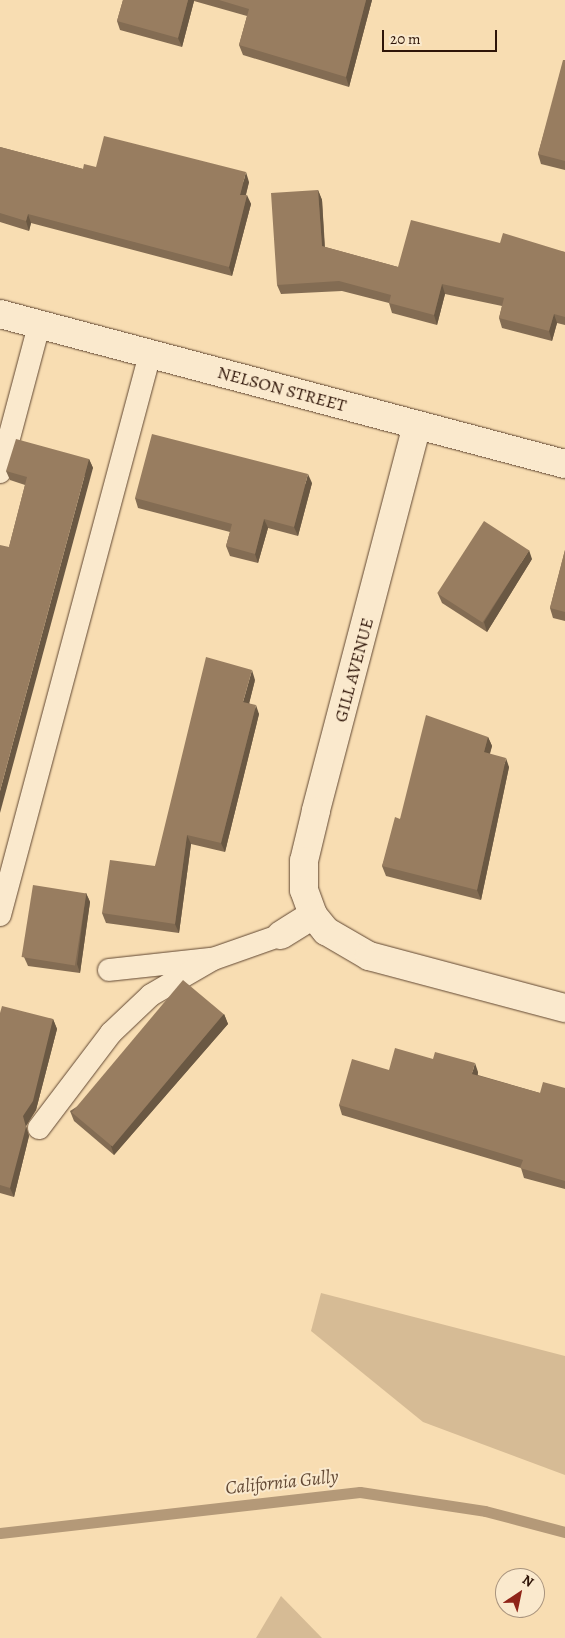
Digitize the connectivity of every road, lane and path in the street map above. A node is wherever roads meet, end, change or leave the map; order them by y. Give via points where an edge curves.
1 (0, 314) edge
2 (39, 324) junction
3 (150, 354) junction
4 (416, 425) junction
5 (565, 464) edge
6 (0, 472) edge
7 (0, 915) edge
8 (313, 915) junction
9 (281, 935) joint
10 (213, 959) junction
11 (109, 970) dead end
12 (565, 1008) edge
13 (39, 1128) dead end

1 - 2 street, NELSON STREET
2 - 3 street, NELSON STREET
2 - 6 lane
3 - 4 street, NELSON STREET
3 - 7 lane
4 - 5 street, NELSON STREET
4 - 8 street, GILL AVENUE via 304,861 304,890
8 - 9 street
8 - 12 street, GILL AVENUE via 326,931 369,956
9 - 10 lane
10 - 11 lane via 174,960
10 - 13 lane via 151,995 111,1033

